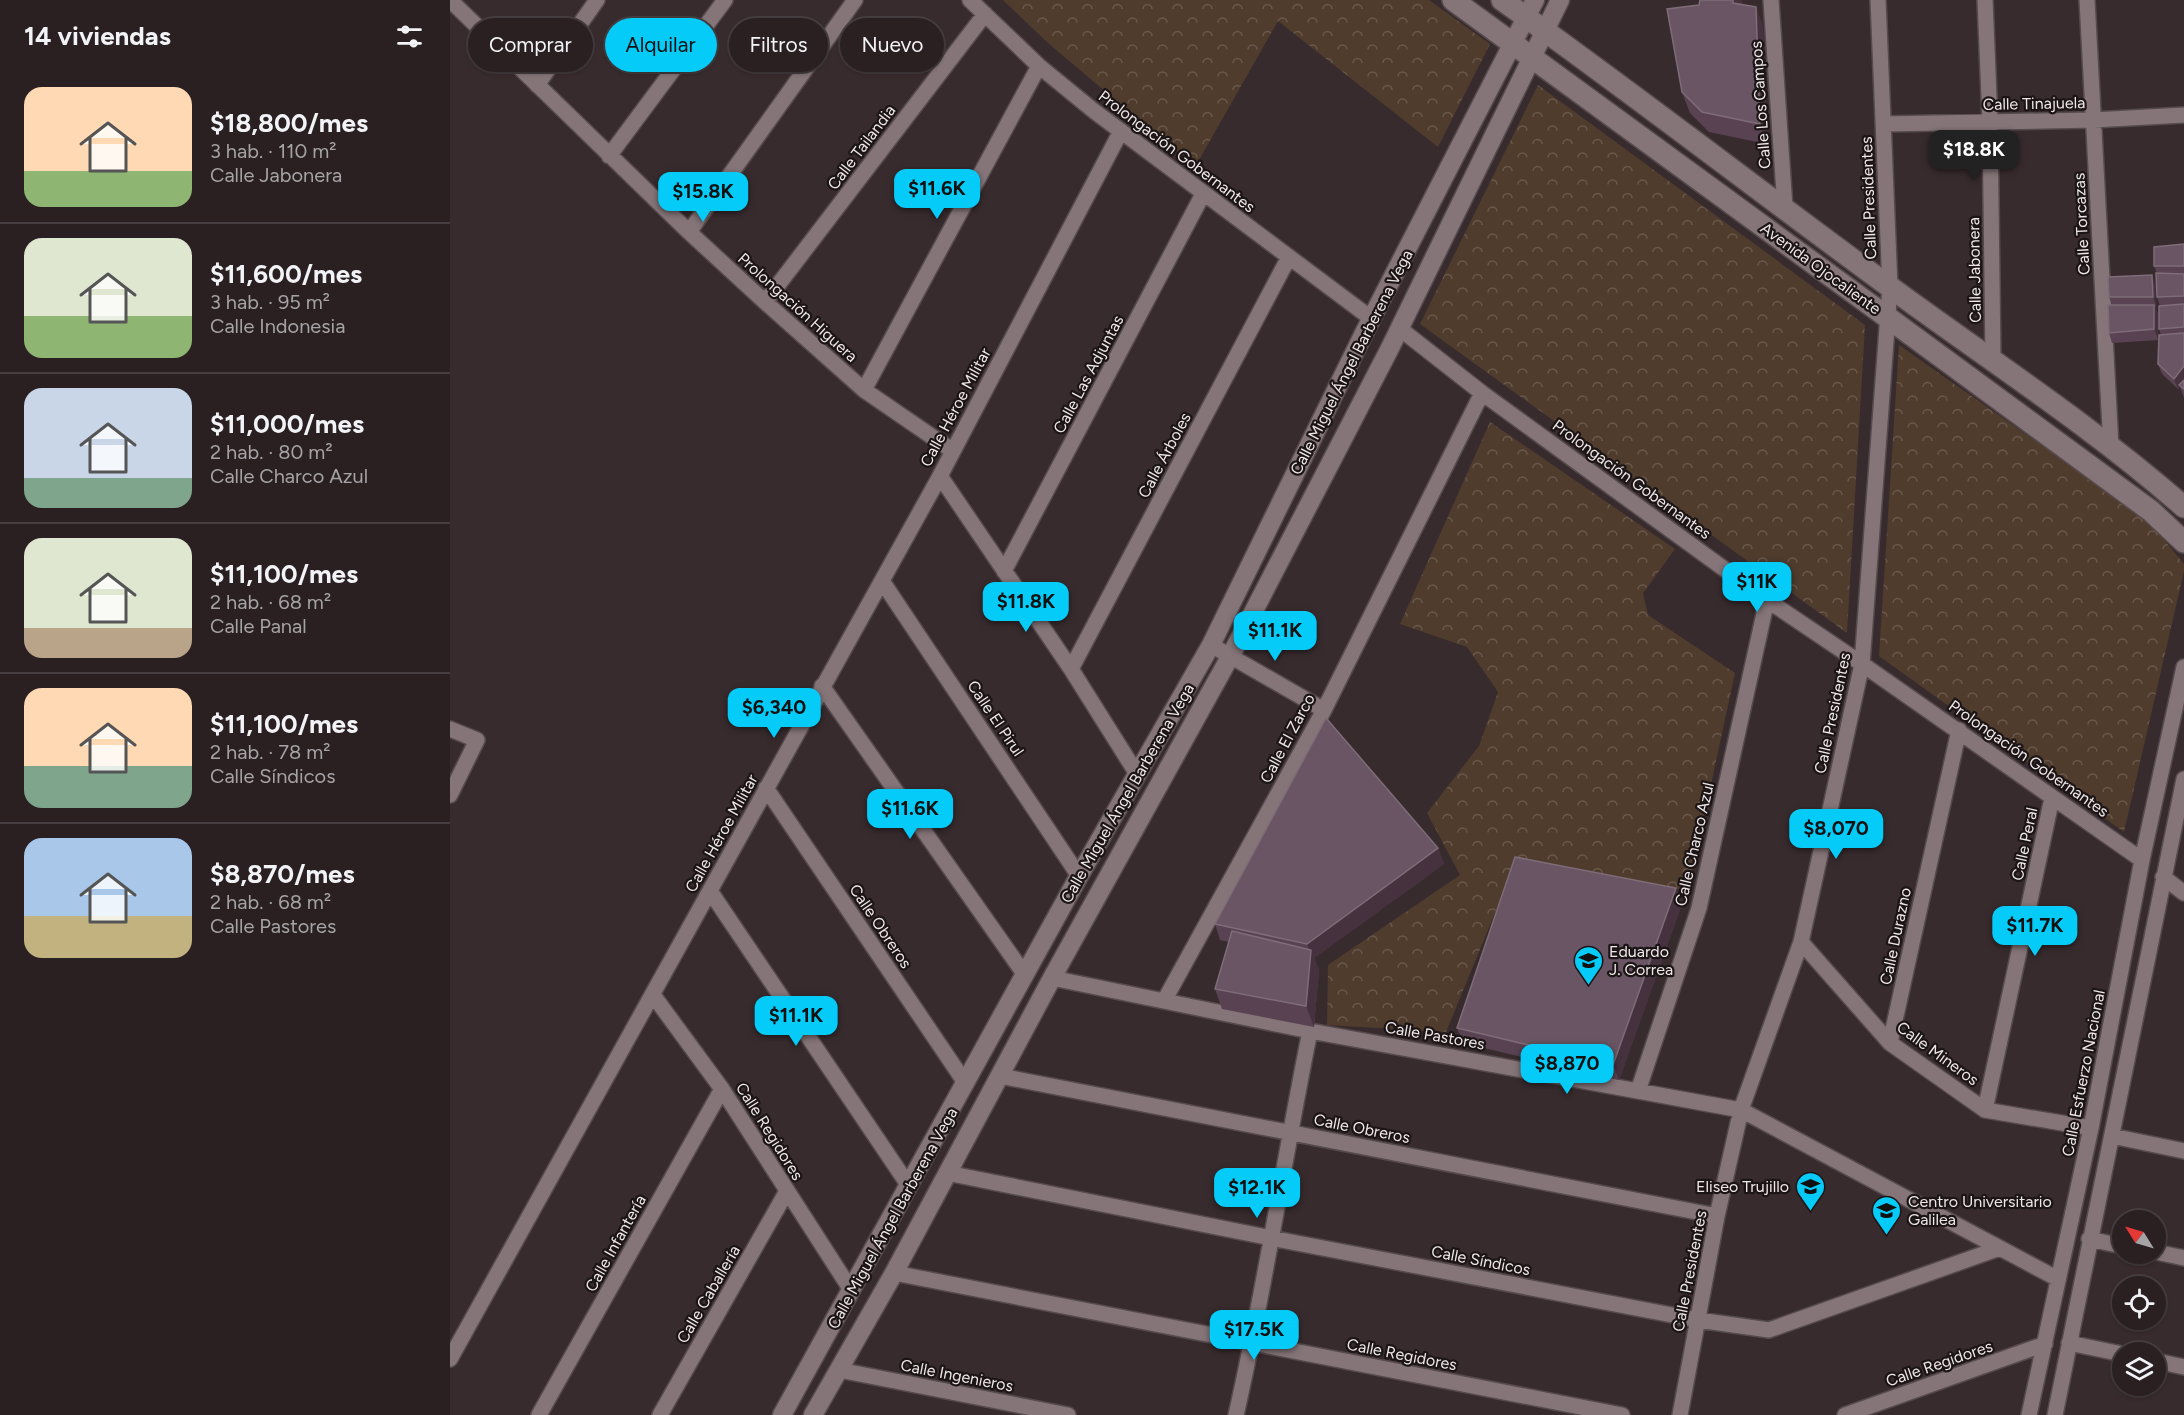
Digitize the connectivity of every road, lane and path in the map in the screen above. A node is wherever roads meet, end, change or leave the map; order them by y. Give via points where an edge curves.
1 (597, 0) edge
2 (725, 0) edge
3 (855, 0) edge
4 (970, 0) edge
5 (1453, 0) edge
6 (1560, 0) edge
7 (1771, 0) edge
8 (1878, 0) edge
9 (1985, 0) edge
10 (2087, 0) edge
11 (1504, 1) edge
12 (457, 3) edge
13 (1531, 9) edge
14 (985, 14) junction
15 (1545, 31) junction
16 (1512, 45) junction
17 (1532, 58) junction
18 (1039, 66) junction
19 (537, 84) junction
20 (2184, 115) edge
21 (2093, 120) junction
22 (1990, 121) junction
23 (1884, 124) junction
24 (1121, 131) junction
25 (609, 156) junction
26 (1203, 194) junction
27 (1785, 207) junction
28 (689, 232) junction
29 (1288, 257) junction
30 (1890, 287) junction
31 (765, 302) junction
32 (1887, 316) junction
33 (1372, 319) junction
34 (1399, 328) junction
35 (1993, 360) junction
36 (864, 390) junction
37 (1482, 393) junction
38 (2110, 447) junction
39 (952, 451) junction
40 (940, 476) junction
41 (2184, 507) edge
42 (2184, 542) edge
43 (1004, 571) junction
44 (882, 581) junction
45 (1767, 600) junction
46 (1211, 645) junction
47 (1231, 655) junction
48 (1862, 663) junction
49 (2184, 667) edge
50 (1071, 669) junction
51 (822, 686) junction
52 (1324, 710) junction
53 (450, 729) edge
54 (1959, 730) junction
55 (1137, 774) junction
56 (2184, 779) edge
57 (766, 788) junction
58 (450, 795) edge
59 (2052, 798) junction
60 (2142, 860) junction
61 (1079, 876) junction
62 (2163, 877) junction
63 (710, 891) junction
64 (2184, 893) edge
65 (1801, 942) junction
66 (1025, 975) junction
67 (1052, 978) junction
68 (653, 995) junction
69 (1164, 1000) junction
70 (1310, 1031) junction
71 (1890, 1043) junction
72 (1000, 1076) junction
73 (966, 1084) junction
74 (722, 1089) junction
75 (1638, 1091) junction
76 (1741, 1110) junction
77 (1985, 1110) junction
78 (2091, 1128) junction
79 (1289, 1132) junction
80 (2112, 1136) junction
81 (2184, 1151) edge
82 (947, 1173) junction
83 (909, 1186) junction
84 (787, 1191) junction
85 (1717, 1216) junction
86 (1271, 1238) junction
87 (2090, 1239) junction
88 (2112, 1244) edge
89 (2001, 1248) junction
90 (2166, 1254) edge
91 (2184, 1258) edge
92 (894, 1273) junction
93 (2058, 1279) junction
94 (851, 1290) junction
95 (1698, 1320) junction
96 (2069, 1343) junction
97 (1252, 1344) junction
98 (2045, 1344) junction
99 (2112, 1352) edge
100 (450, 1359) edge
101 (2166, 1363) edge
102 (2184, 1367) edge
103 (839, 1370) junction
104 (539, 1415) edge
105 (660, 1415) edge
106 (782, 1415) edge
107 (813, 1415) edge
108 (1068, 1415) edge
109 (1236, 1415) edge
110 (1622, 1415) edge
111 (1680, 1415) edge
112 (1845, 1415) edge
113 (2029, 1415) edge
114 (2055, 1415) edge

1 - 19 street
2 - 25 street
3 - 28 street
4 - 14 street, Prolongación Gobernantes
5 - 16 main road, Avenida Ojocaliente
6 - 15 street, Calle Miguel Ángel Barberena Vega
7 - 27 street, Calle Los Campos
8 - 23 street, Calle Presidentes
9 - 22 street, Calle Jabonera
10 - 21 street, Calle Torcazas
11 - 13 main road, Avenida Ojocaliente
12 - 19 street, Prolongación Higuera
13 - 15 main road, Avenida Ojocaliente
13 - 16 street, Calle Miguel Ángel Barberena Vega
14 - 18 street, Prolongación Gobernantes
14 - 31 street, Calle Tailandia
15 - 17 street, Calle Miguel Ángel Barberena Vega
15 - 27 main road, Avenida Ojocaliente
16 - 17 main road, Avenida Ojocaliente
16 - 33 street, Calle Miguel Ángel Barberena Vega
17 - 32 main road, Avenida Ojocaliente
17 - 34 street, Calle Miguel Ángel Barberena Vega
18 - 24 street, Prolongación Gobernantes
18 - 36 street
19 - 25 street, Prolongación Higuera
20 - 21 street, Calle Tinajuela
21 - 22 street, Calle Tinajuela
21 - 38 street, Calle Torcazas
22 - 23 street, Calle Tinajuela
22 - 35 street, Calle Jabonera
23 - 30 street, Calle Presidentes
24 - 26 street, Prolongación Gobernantes
24 - 39 street, Calle Héroe Militar
25 - 28 street, Prolongación Higuera
26 - 29 street, Prolongación Gobernantes
26 - 43 street, Calle Las Adjuntas
27 - 30 main road, Avenida Ojocaliente
28 - 31 street, Prolongación Higuera
29 - 33 street, Prolongación Gobernantes
29 - 50 street, Calle Árboles
30 - 32 street, Calle Presidentes
30 - 35 main road, Avenida Ojocaliente
31 - 36 street, Prolongación Higuera
32 - 42 main road, Avenida Ojocaliente via 2151,512
32 - 48 street, Calle Presidentes
33 - 46 street, Calle Miguel Ángel Barberena Vega
34 - 37 street, Prolongación Gobernantes
34 - 47 street, Calle Miguel Ángel Barberena Vega
35 - 38 main road, Avenida Ojocaliente
36 - 39 street, Prolongación Higuera
37 - 45 street, Prolongación Gobernantes
37 - 52 street, Calle El Zarco
38 - 41 main road, Avenida Ojocaliente
39 - 40 street, Calle Héroe Militar
40 - 43 street
40 - 44 street, Calle Héroe Militar
43 - 50 street
44 - 51 street, Calle Héroe Militar
44 - 61 street, Calle El Pirul
45 - 48 street, Prolongación Gobernantes
45 - 75 street, Calle Charco Azul via 1699,909
46 - 47 street
46 - 55 street, Calle Miguel Ángel Barberena Vega
47 - 52 street
47 - 67 street, Calle Miguel Ángel Barberena Vega
48 - 54 street, Prolongación Gobernantes
48 - 65 street, Calle Presidentes
49 - 60 street, Calle Esfuerzo Nacional
50 - 55 street
51 - 57 street, Calle Héroe Militar
51 - 66 street
52 - 69 street, Calle El Zarco
53 - 58 street via 477,740
54 - 59 street, Prolongación Gobernantes
54 - 71 street, Calle Durazno
55 - 61 street, Calle Miguel Ángel Barberena Vega
56 - 62 street
57 - 63 street, Calle Héroe Militar
57 - 73 street, Calle Obreros
59 - 60 street, Prolongación Gobernantes
59 - 77 street, Calle Peral
60 - 78 street, Calle Esfuerzo Nacional
61 - 66 street, Calle Miguel Ángel Barberena Vega
62 - 64 street
62 - 80 street
63 - 68 street, Calle Héroe Militar
63 - 83 street
65 - 71 street, Calle Mineros
65 - 76 street, Calle Presidentes
66 - 73 street, Calle Miguel Ángel Barberena Vega
67 - 69 street, Calle Pastores
67 - 72 street, Calle Miguel Ángel Barberena Vega
68 - 74 street, Calle Regidores
68 - 100 street, Calle Héroe Militar
69 - 70 street, Calle Pastores
70 - 75 street, Calle Pastores
70 - 79 street
71 - 77 street, Calle Mineros
72 - 79 street, Calle Obreros
72 - 82 street, Calle Miguel Ángel Barberena Vega
73 - 83 street, Calle Miguel Ángel Barberena Vega
74 - 84 street, Calle Regidores
74 - 104 street, Calle Infantería
75 - 76 street, Calle Pastores
76 - 85 street, Calle Presidentes
76 - 89 street, Calle Pastores
77 - 78 street, Calle Mineros
78 - 93 street, Calle Esfuerzo Nacional
79 - 85 street, Calle Obreros
79 - 86 street
80 - 81 street
80 - 87 street
82 - 86 street, Calle Síndicos
82 - 92 street, Calle Miguel Ángel Barberena Vega
83 - 94 street, Calle Miguel Ángel Barberena Vega
84 - 94 street, Calle Regidores
84 - 105 street, Calle Caballería
85 - 95 street, Calle Presidentes
86 - 95 street, Calle Síndicos
86 - 97 street
87 - 88 street
87 - 96 street
89 - 93 street, Calle Pastores
89 - 95 street, Calle Síndicos via 1769,1330
90 - 91 street
92 - 97 street, Calle Regidores
92 - 103 street, Calle Miguel Ángel Barberena Vega
93 - 98 street, Calle Esfuerzo Nacional
94 - 106 street, Calle Miguel Ángel Barberena Vega
95 - 111 street, Calle Presidentes
96 - 99 street
96 - 114 street
97 - 109 street
97 - 110 street, Calle Regidores
98 - 112 street, Calle Regidores
98 - 113 street, Calle Esfuerzo Nacional
101 - 102 street
103 - 107 street, Calle Miguel Ángel Barberena Vega
103 - 108 street, Calle Ingenieros

